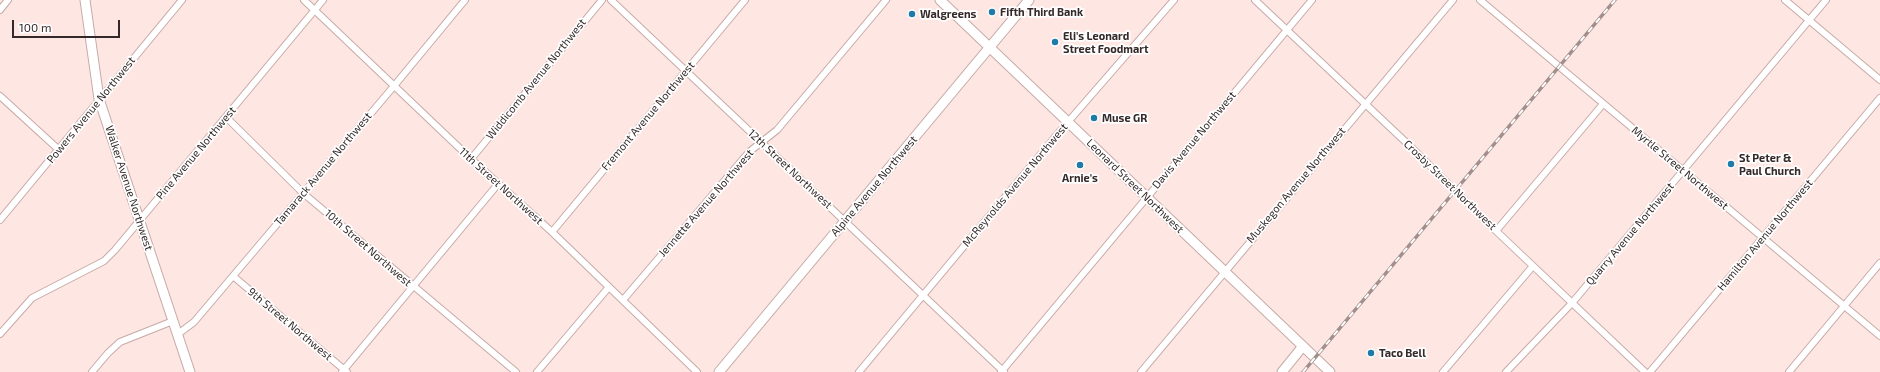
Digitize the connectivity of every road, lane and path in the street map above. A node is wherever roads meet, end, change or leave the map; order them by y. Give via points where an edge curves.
1 (8, 0) edge
2 (85, 0) edge
3 (182, 0) edge
4 (304, 0) edge
5 (323, 0) edge
6 (465, 0) edge
7 (602, 0) edge
8 (611, 0) edge
9 (745, 0) edge
10 (886, 0) edge
11 (940, 0) edge
12 (1029, 0) edge
13 (1174, 0) edge
14 (1255, 0) edge
15 (1312, 0) edge
16 (1453, 0) edge
17 (1480, 0) edge
18 (1785, 0) edge
19 (1826, 0) edge
20 (0, 10) edge
21 (315, 10) junction
22 (1809, 20) junction
23 (1286, 30) junction
24 (990, 47) junction
25 (685, 72) junction
26 (1880, 80) edge
27 (394, 86) junction
28 (0, 96) edge
29 (1880, 98) edge
30 (99, 99) junction
31 (1365, 103) junction
32 (1603, 104) junction
33 (226, 117) junction
34 (1069, 122) junction
35 (762, 142) junction
36 (58, 149) junction
37 (471, 159) junction
38 (1683, 171) junction
39 (498, 184) junction
40 (303, 193) junction
41 (1146, 197) junction
42 (0, 220) edge
43 (140, 220) junction
44 (845, 221) junction
45 (1496, 231) junction
46 (552, 232) junction
47 (1762, 238) junction
48 (1880, 262) edge
49 (1533, 266) junction
50 (1224, 271) junction
51 (233, 276) junction
52 (412, 286) junction
53 (609, 287) junction
54 (923, 295) junction
55 (623, 300) junction
56 (1572, 303) junction
57 (1844, 306) junction
58 (173, 321) junction
59 (0, 334) edge
60 (178, 334) junction
61 (1880, 336) edge
62 (1303, 346) junction
63 (344, 371) edge
64 (92, 372) edge
65 (190, 372) edge
66 (516, 372) edge
67 (537, 372) edge
68 (697, 372) edge
69 (719, 372) edge
70 (859, 372) edge
71 (1002, 372) edge
72 (1140, 372) edge
73 (1282, 372) edge
74 (1330, 372) edge
75 (1443, 372) edge
76 (1506, 372) edge
77 (1645, 372) edge
78 (1650, 372) edge
79 (1789, 372) edge

1 - 20 street
2 - 30 main road, Walker Avenue Northwest
3 - 30 street, Powers Avenue Northwest
4 - 21 street, 11th Street Northwest
5 - 21 street, Pine Avenue Northwest
6 - 27 street, Tamarack Avenue Northwest
7 - 37 street, Widdicomb Avenue Northwest
8 - 25 street, 12th Street Northwest
9 - 25 street, Fremont Avenue Northwest
10 - 35 street, Jennette Avenue Northwest via 777,130
11 - 24 main road, Leonard Street Northwest
12 - 24 main road, Alpine Avenue Northwest
13 - 34 street, McReynolds Avenue Northwest
14 - 23 street, Crosby Street Northwest
15 - 23 street, Davis Avenue Northwest
16 - 31 street, Muskegon Avenue Northwest
17 - 32 street, Myrtle Street Northwest
18 - 22 street
19 - 22 street, Quarry Avenue Northwest
21 - 27 street, 11th Street Northwest
21 - 33 street, Pine Avenue Northwest
22 - 26 street
22 - 38 street, Quarry Avenue Northwest
23 - 31 street, Crosby Street Northwest
23 - 41 street, Davis Avenue Northwest
24 - 34 main road, Leonard Street Northwest
24 - 44 main road, Alpine Avenue Northwest
25 - 35 street, 12th Street Northwest
25 - 46 street, Fremont Avenue Northwest
27 - 37 street, 11th Street Northwest
27 - 40 street, Tamarack Avenue Northwest
28 - 36 street
29 - 47 street, Hamilton Avenue Northwest
30 - 36 street, Powers Avenue Northwest
30 - 43 main road, Walker Avenue Northwest
31 - 45 street, Crosby Street Northwest
31 - 50 street, Muskegon Avenue Northwest
32 - 38 street, Myrtle Street Northwest
32 - 45 street
33 - 40 street, 10th Street Northwest
33 - 43 street, Pine Avenue Northwest
34 - 41 main road, Leonard Street Northwest
34 - 54 street, McReynolds Avenue Northwest
35 - 44 street, 12th Street Northwest
35 - 55 street, Jennette Avenue Northwest via 749,152
36 - 42 street, Powers Avenue Northwest
37 - 39 street, 11th Street Northwest
38 - 47 street, Myrtle Street Northwest
38 - 56 street, Quarry Avenue Northwest
39 - 46 street, 11th Street Northwest
39 - 52 street
40 - 51 street, Tamarack Avenue Northwest
40 - 52 street, 10th Street Northwest
41 - 50 main road, Leonard Street Northwest
41 - 71 street, Davis Avenue Northwest
43 - 58 main road, Walker Avenue Northwest
43 - 59 street, Pine Avenue Northwest via 104,261 32,298
44 - 54 street, 12th Street Northwest
44 - 69 main road, Alpine Avenue Northwest
45 - 49 street, Crosby Street Northwest
46 - 53 street, 11th Street Northwest
47 - 57 street, Myrtle Street Northwest
47 - 78 street, Hamilton Avenue Northwest
48 - 57 street
49 - 56 street, Crosby Street Northwest
49 - 75 street
50 - 62 main road, Leonard Street Northwest
50 - 72 street, Muskegon Avenue Northwest
51 - 60 street, Tamarack Avenue Northwest via 194,322
51 - 63 street, 9th Street Northwest
52 - 63 street
52 - 66 street, 10th Street Northwest
53 - 55 street, 11th Street Northwest
53 - 67 street
54 - 70 street, McReynolds Avenue Northwest
54 - 71 street, 12th Street Northwest
55 - 68 street, 11th Street Northwest
56 - 76 street, Quarry Avenue Northwest
56 - 77 street, Crosby Street Northwest
57 - 61 street, Myrtle Street Northwest
57 - 79 street
58 - 60 main road, Walker Avenue Northwest
58 - 64 street via 120,342
60 - 65 main road, Walker Avenue Northwest
62 - 73 main road
62 - 74 main road, Leonard Street Northwest

